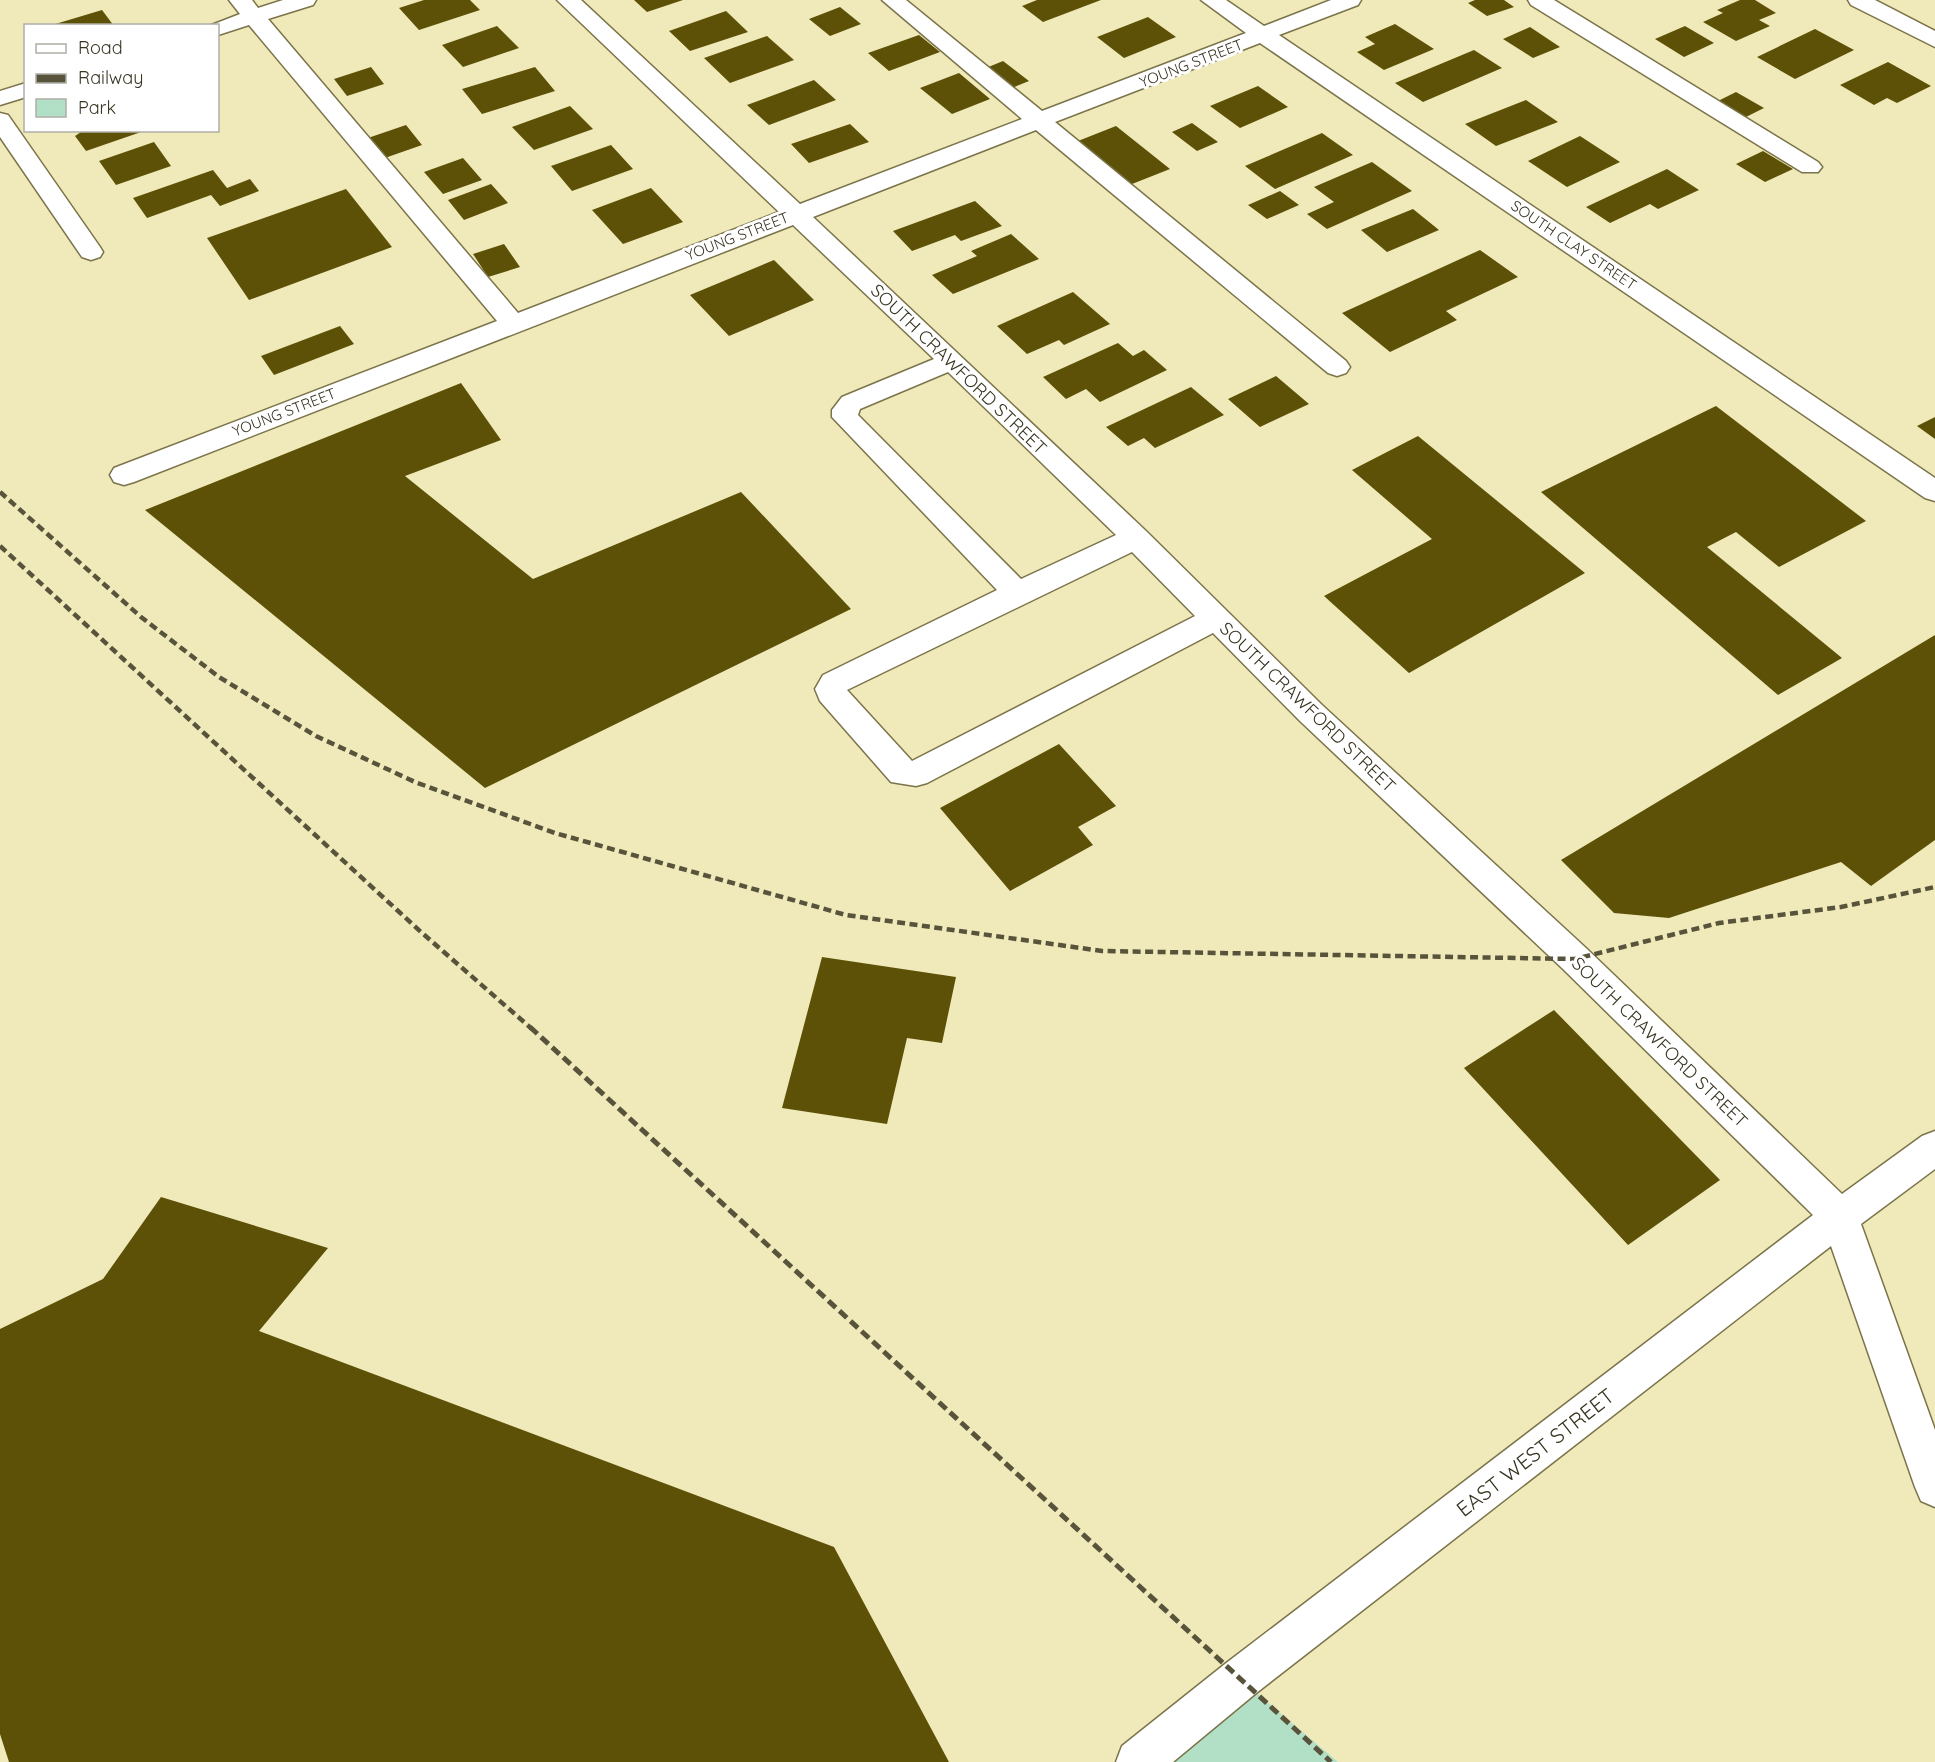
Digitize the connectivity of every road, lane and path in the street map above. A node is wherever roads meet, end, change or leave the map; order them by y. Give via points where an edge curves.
1 (305, 0) edge
2 (568, 0) edge
3 (893, 0) edge
4 (1212, 0) edge
5 (1350, 0) edge
6 (1539, 0) edge
7 (1859, 0) edge
8 (247, 8) edge
9 (219, 27) edge
10 (1264, 35) junction
11 (1935, 40) edge
12 (24, 91) edge
13 (0, 98) edge
14 (0, 120) edge
15 (1040, 120) junction
16 (1810, 167) dead end
17 (796, 214) junction
18 (91, 252) dead end
19 (513, 323) junction
20 (952, 361) junction
21 (1337, 367) dead end
22 (124, 475) dead end
23 (1935, 491) edge
24 (1136, 538) junction
25 (1017, 592) junction
26 (1216, 618) junction
27 (1935, 1148) edge
28 (1840, 1217) junction
29 (1935, 1486) edge
30 (1138, 1762) edge

1 - 8 street
2 - 17 street, SOUTH CRAWFORD STREET
3 - 15 street
4 - 10 street, SOUTH CLAY STREET
5 - 10 street, YOUNG STREET
6 - 16 street
7 - 11 street
8 - 9 street
8 - 19 street
10 - 15 street, YOUNG STREET
10 - 23 street, SOUTH CLAY STREET
12 - 13 street
14 - 18 street
15 - 17 street, YOUNG STREET
15 - 21 street
17 - 19 street, YOUNG STREET
17 - 20 street, SOUTH CRAWFORD STREET
19 - 22 street, YOUNG STREET
20 - 24 street, SOUTH CRAWFORD STREET
20 - 25 street via 851,403 845,417
24 - 25 street
24 - 26 street, SOUTH CRAWFORD STREET
25 - 26 street via 834,683 830,689 902,773 915,774
26 - 28 street, SOUTH CRAWFORD STREET
27 - 28 street, EAST WEST STREET
28 - 29 street, SOUTH CRAWFORD STREET
28 - 30 street, EAST WEST STREET via 1240,1679

